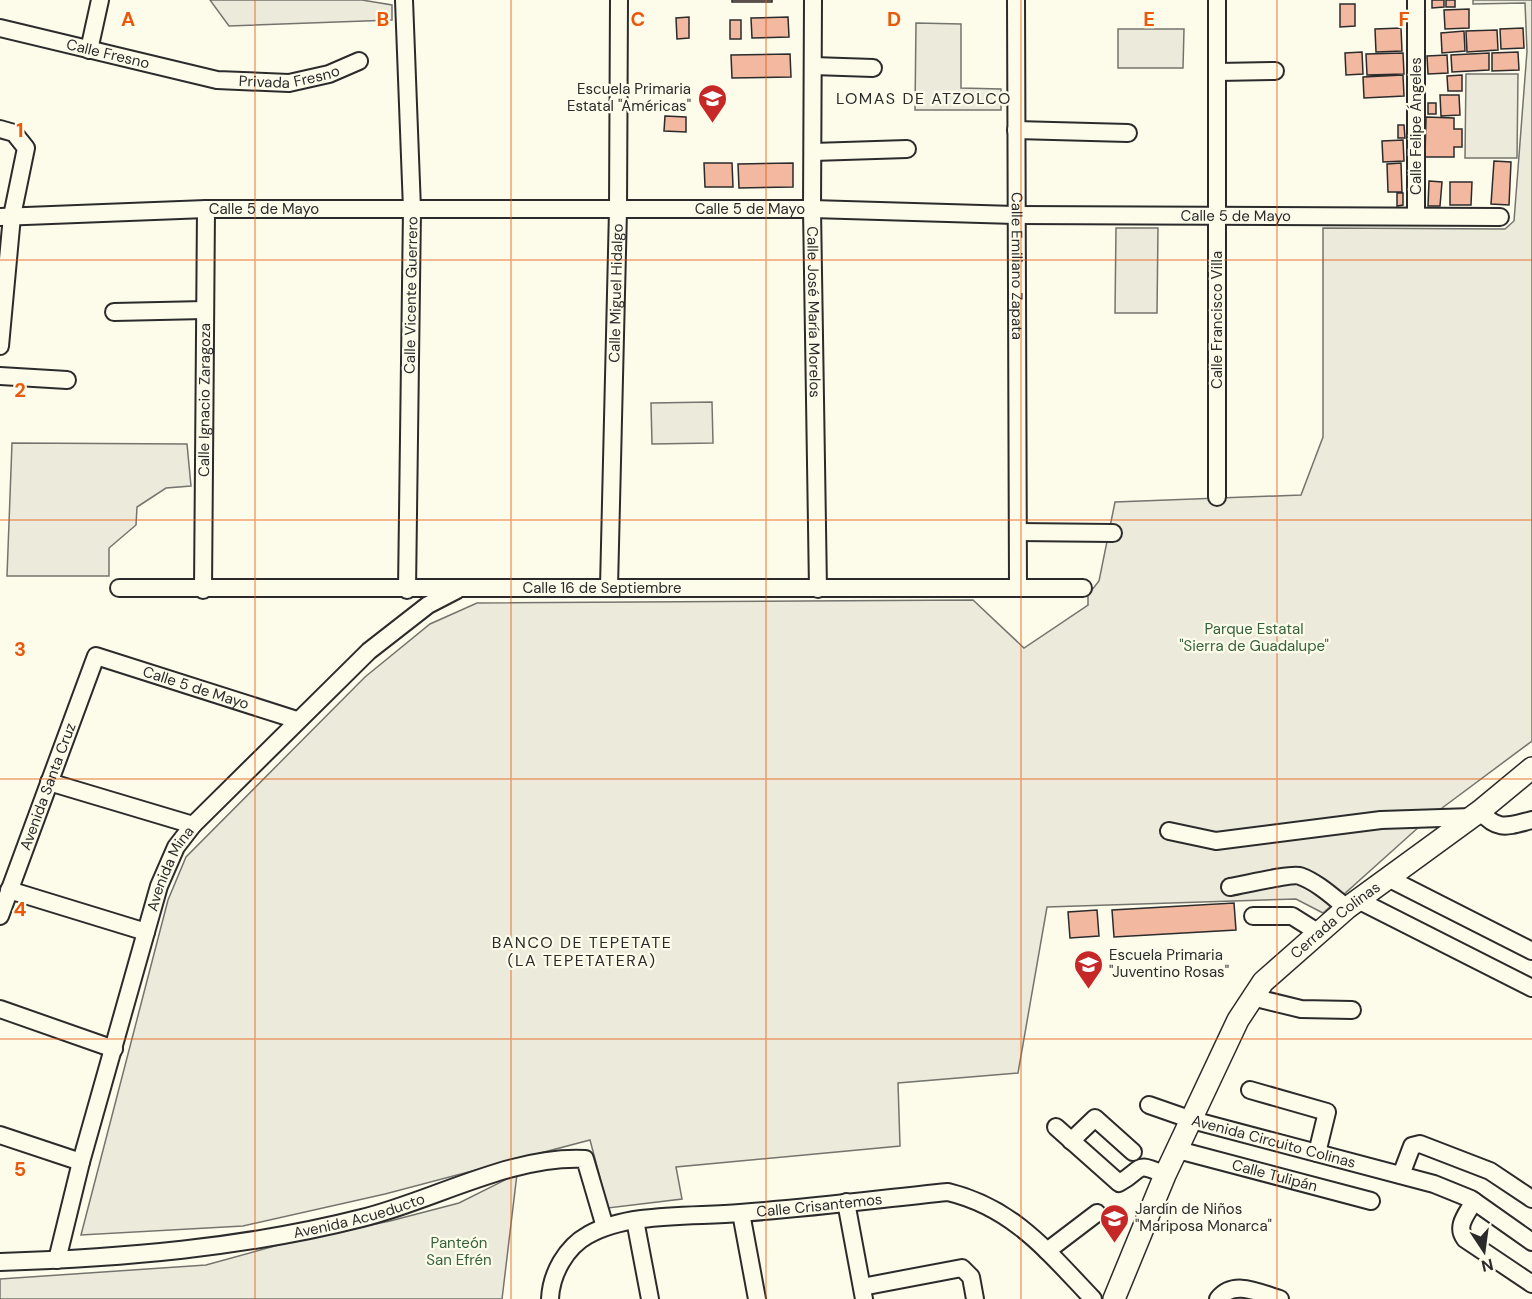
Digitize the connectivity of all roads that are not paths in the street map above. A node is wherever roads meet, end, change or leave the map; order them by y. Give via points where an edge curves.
1 (100, 0) edge
2 (404, 0) edge
3 (619, 0) edge
4 (813, 0) edge
5 (1016, 0) edge
6 (1217, 0) edge
7 (1416, 0) edge
8 (0, 28) edge
9 (89, 50) junction
10 (359, 61) dead end
11 (813, 66) junction
12 (873, 68) dead end
13 (1275, 71) dead end
14 (1218, 72) junction
15 (217, 80) joint
16 (0, 129) edge
17 (1016, 130) junction
18 (1128, 133) dead end
19 (907, 150) dead end
20 (813, 152) junction
21 (206, 209) junction
22 (412, 209) junction
23 (812, 209) junction
24 (618, 210) junction
25 (1015, 215) junction
26 (1416, 216) junction
27 (6, 217) edge
28 (1217, 217) junction
29 (1500, 217) dead end
30 (206, 310) junction
31 (114, 312) dead end
32 (0, 346) edge
33 (0, 376) edge
34 (67, 380) dead end
35 (1217, 497) dead end
36 (1018, 532) junction
37 (1113, 533) dead end
38 (609, 587) junction
39 (1018, 587) junction
40 (119, 588) dead end
41 (461, 588) junction
42 (1083, 588) dead end
43 (203, 590) junction
44 (407, 590) junction
45 (818, 590) junction
46 (96, 656) joint
47 (297, 720) junction
48 (1532, 768) edge
49 (49, 782) junction
50 (1476, 814) junction
51 (1532, 820) edge
52 (193, 825) junction
53 (1169, 831) dead end
54 (1388, 878) junction
55 (1230, 886) dead end
56 (9, 890) junction
57 (1352, 904) junction
58 (0, 916) edge
59 (1253, 916) dead end
60 (146, 932) junction
61 (1319, 933) junction
62 (1532, 951) edge
63 (1532, 988) edge
64 (1252, 997) junction
65 (0, 1009) edge
66 (1352, 1010) dead end
67 (114, 1049) junction
68 (1250, 1090) dead end
69 (1149, 1105) dead end
70 (1192, 1120) junction
71 (1056, 1126) dead end
72 (0, 1135) edge
73 (1071, 1141) junction
74 (1178, 1150) junction
75 (1133, 1152) dead end
76 (1317, 1153) junction
77 (81, 1162) junction
78 (1165, 1175) junction
79 (1401, 1175) junction
80 (1532, 1199) edge
81 (1371, 1201) dead end
82 (1474, 1201) junction
83 (846, 1202) junction
84 (741, 1213) junction
85 (1097, 1214) dead end
86 (635, 1220) junction
87 (605, 1227) junction
88 (1532, 1242) edge
89 (1047, 1251) junction
90 (57, 1260) junction
91 (0, 1262) edge
92 (1532, 1284) edge
93 (863, 1293) edge
94 (550, 1299) edge
95 (650, 1299) edge
96 (757, 1299) edge
97 (975, 1299) edge
98 (1093, 1299) edge
99 (1114, 1299) edge
100 (1218, 1299) edge
101 (1280, 1299) edge

1 - 9 street
2 - 22 street, Calle Vicente Guerrero
3 - 24 street, Calle Miguel Hidalgo
4 - 11 street, Calle José María Morelos
5 - 17 street, Calle Emiliano Zapata
6 - 14 street, Calle Francisco Villa
7 - 26 street, Calle Felipe Ángeles
8 - 9 street, Calle Fresno
9 - 15 street, Calle Fresno
10 - 15 street, Privada Fresno via 329,74 290,83
11 - 12 street
11 - 20 street, Calle José María Morelos
13 - 14 street
14 - 28 street, Calle Francisco Villa
16 - 27 street via 14,133 26,148
17 - 18 street
17 - 25 street, Calle Emiliano Zapata
19 - 20 street
20 - 23 street, Calle José María Morelos
21 - 22 street, Calle 5 de Mayo
21 - 27 street, Calle 5 de Mayo
21 - 30 street, Calle Ignacio Zaragoza
22 - 24 street, Calle 5 de Mayo
22 - 44 street, Calle Vicente Guerrero
23 - 24 street, Calle 5 de Mayo
23 - 25 street, Calle 5 de Mayo
23 - 45 street, Calle José María Morelos
24 - 38 street, Calle Miguel Hidalgo
25 - 28 street, Calle 5 de Mayo
25 - 36 street, Calle Emiliano Zapata
26 - 28 street, Calle 5 de Mayo
26 - 29 street, Calle 5 de Mayo
27 - 32 street
28 - 35 street, Calle Francisco Villa
30 - 31 street
30 - 43 street, Calle Ignacio Zaragoza
33 - 34 street
36 - 37 street
36 - 39 street, Calle Emiliano Zapata
38 - 41 street, Calle 16 de Septiembre
38 - 45 street, Calle 16 de Septiembre
39 - 42 street, Calle 16 de Septiembre
39 - 45 street, Calle 16 de Septiembre
40 - 43 street, Calle 16 de Septiembre
41 - 44 street, Calle 16 de Septiembre
41 - 47 street, Avenida Mina via 428,605 369,651
43 - 44 street, Calle 16 de Septiembre
46 - 47 street, Calle 5 de Mayo
46 - 49 street, Avenida Santa Cruz
47 - 52 street, Avenida Mina
48 - 50 main road, Cerrada Colinas
49 - 52 street
49 - 56 street, Avenida Santa Cruz
50 - 51 street via 1498,826
50 - 53 street via 1381,820 1216,841
50 - 54 main road, Cerrada Colinas
52 - 60 street, Avenida Mina via 177,847 164,876
54 - 57 main road, Cerrada Colinas
54 - 62 street
55 - 57 street via 1299,875
56 - 58 street, Avenida Santa Cruz
56 - 60 street
57 - 61 main road, Cerrada Colinas
57 - 63 street
59 - 61 street via 1293,916
60 - 67 street, Avenida Mina
61 - 64 main road, Cerrada Colinas via 1263,982
64 - 66 street via 1301,1009
64 - 70 main road, Cerrada Colinas
65 - 67 street
67 - 77 street, Avenida Mina
68 - 76 street via 1328,1113
69 - 70 street
70 - 74 main road, Avenida Circuito Colinas
70 - 76 street, Avenida Circuito Colinas
71 - 73 street
72 - 77 street
73 - 75 street via 1095,1118
73 - 78 street via 1119,1184 1137,1168 1146,1166
74 - 78 main road, Avenida Circuito Colinas
74 - 81 street, Calle Tulipán
76 - 79 street, Avenida Circuito Colinas
77 - 90 street, Avenida Mina
78 - 99 main road, Avenida Circuito Colinas
79 - 80 street via 1408,1151 1420,1144 1490,1172
79 - 82 street, Avenida Circuito Colinas
82 - 88 street, Avenida Circuito Colinas
82 - 92 street via 1460,1226 1465,1239
83 - 84 street, Calle Crisantemos
83 - 89 street, Calle Crisantemos via 948,1191 1002,1212
83 - 93 street
84 - 86 street, Calle Crisantemos
84 - 96 street
85 - 89 street
86 - 87 street, Calle Crisantemos
86 - 95 street
87 - 90 street, Avenida Acueducto via 585,1159 565,1158 493,1174 363,1218 230,1245
87 - 94 street, Calle Crisantemos via 586,1236 569,1251 554,1275
89 - 98 street, Calle Crisantemos
90 - 91 street
93 - 97 street via 962,1268 971,1277
100 - 101 street via 1233,1288

